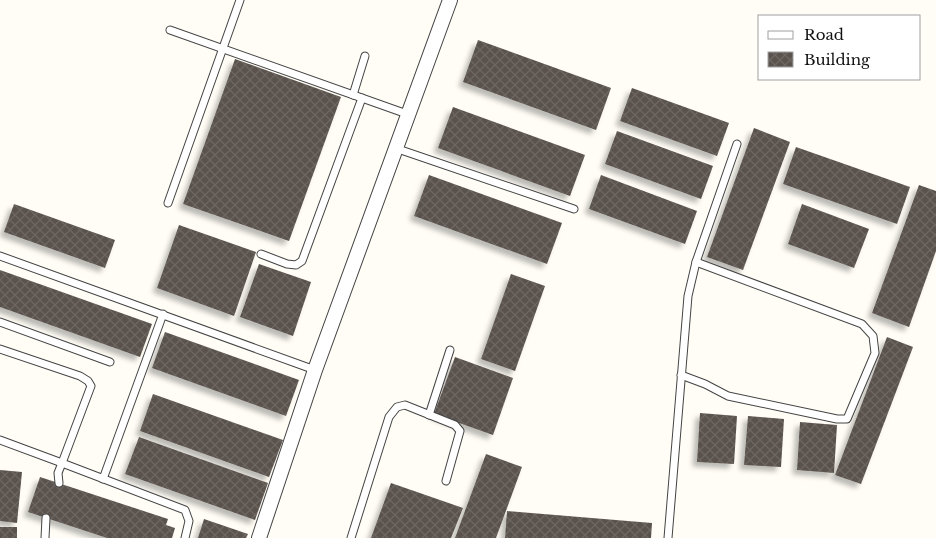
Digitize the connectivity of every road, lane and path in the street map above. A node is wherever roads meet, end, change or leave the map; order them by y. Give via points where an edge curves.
1 (240, 0) edge
2 (450, 0) edge
3 (170, 30) dead end
4 (223, 49) junction
5 (365, 56) dead end
6 (352, 95) junction
7 (362, 98) junction
8 (407, 114) junction
9 (737, 144) dead end
10 (395, 148) junction
11 (168, 203) dead end
12 (574, 210) dead end
13 (261, 254) dead end
14 (0, 256) edge
15 (696, 262) junction
16 (163, 314) junction
17 (0, 322) edge
18 (0, 349) edge
19 (450, 350) dead end
20 (110, 362) dead end
21 (314, 370) junction
22 (681, 375) junction
23 (429, 415) junction
24 (0, 440) edge
25 (62, 463) junction
26 (103, 479) junction
27 (446, 481) dead end
28 (59, 483) dead end
29 (46, 518) dead end
30 (45, 538) edge
31 (185, 538) edge
32 (259, 538) edge
33 (351, 538) edge
34 (668, 538) edge

1 - 4 lane
2 - 8 street
3 - 4 lane
4 - 6 lane
4 - 11 lane
5 - 6 lane
6 - 7 lane
7 - 8 lane
7 - 13 lane via 302,261 296,265 287,264
8 - 10 street
9 - 15 lane
10 - 12 lane
10 - 21 street
14 - 16 lane
15 - 22 lane via 688,296
15 - 22 lane via 862,324 873,336 875,354 847,418 837,419 728,396
16 - 21 lane
16 - 26 lane
17 - 20 lane
18 - 25 lane via 88,380 91,386
19 - 23 lane
21 - 32 street
22 - 34 lane
23 - 27 lane via 455,425 460,431
23 - 33 lane via 405,405 397,407 389,417
24 - 25 lane
25 - 26 lane
25 - 28 lane
26 - 31 lane via 185,510 189,521
29 - 30 lane

